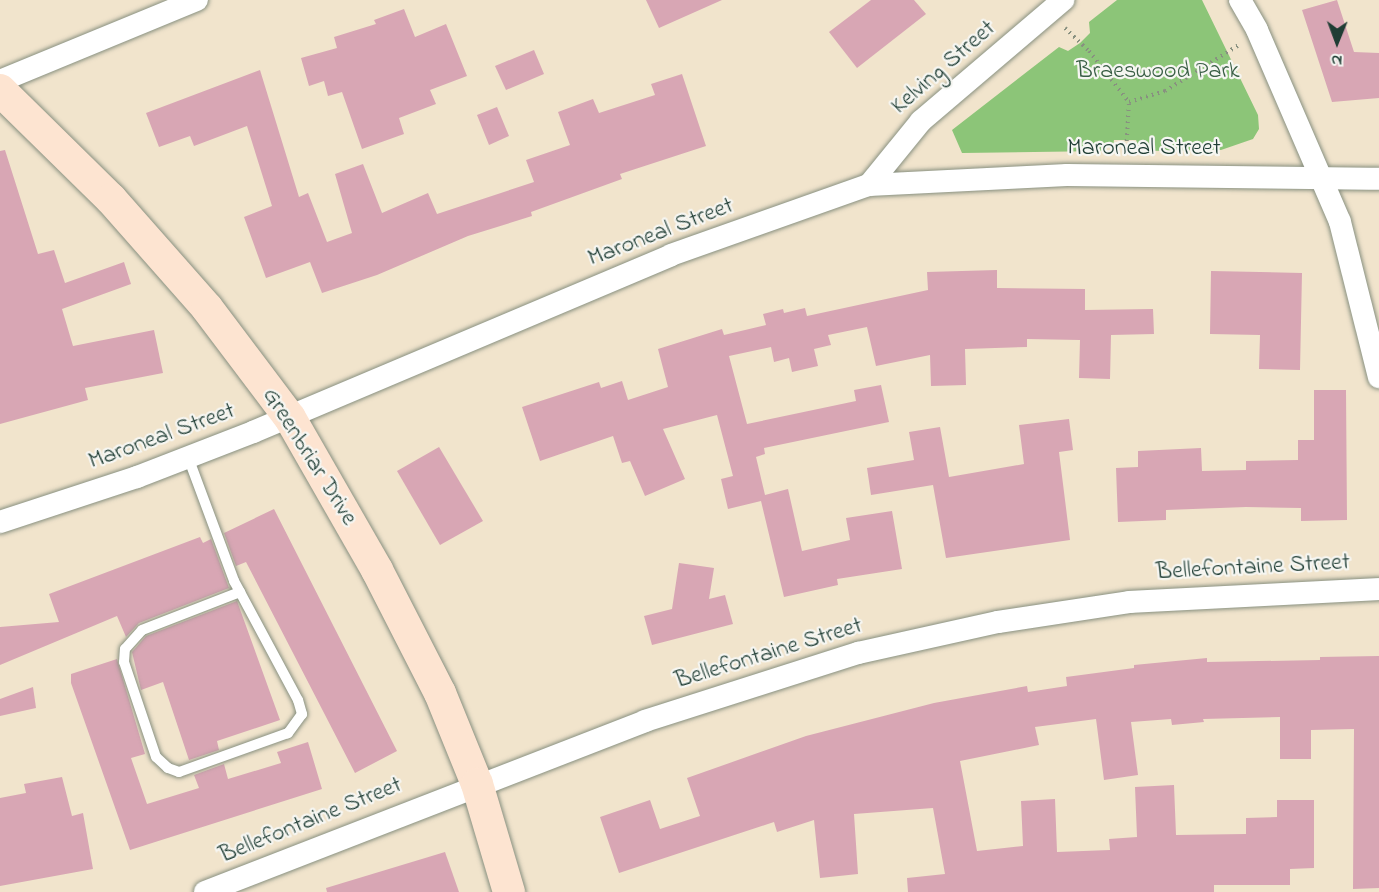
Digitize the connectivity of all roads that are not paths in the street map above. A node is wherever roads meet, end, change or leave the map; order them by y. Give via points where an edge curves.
1 (197, 0) edge
2 (1240, 0) edge
3 (1056, 6) edge
4 (0, 81) edge
5 (0, 90) edge
6 (1322, 177) junction
7 (1379, 179) edge
8 (869, 185) junction
9 (1379, 377) edge
10 (290, 418) junction
11 (188, 458) junction
12 (0, 522) edge
13 (1379, 589) edge
14 (240, 592) junction
15 (477, 784) junction
16 (205, 892) edge
17 (509, 892) edge

1 - 4 street
2 - 6 street
3 - 8 street, Kelving Street via 921,121
5 - 10 main road, Greenbriar Drive via 118,207 207,308
6 - 7 street, Maroneal Street
6 - 8 street, Maroneal Street via 1126,174
6 - 9 street via 1358,281
8 - 10 street, Maroneal Street via 670,255
10 - 11 street, Maroneal Street
10 - 15 main road, Greenbriar Drive via 399,611 440,693
11 - 12 street, Maroneal Street
11 - 14 lane
13 - 15 street, Bellefontaine Street via 1130,602 998,622 858,653 645,721
14 - 14 lane via 302,714 288,733 179,772 168,768 156,756 124,662 125,649 142,630
15 - 16 street, Bellefontaine Street via 297,859
15 - 17 main road, Greenbriar Drive

